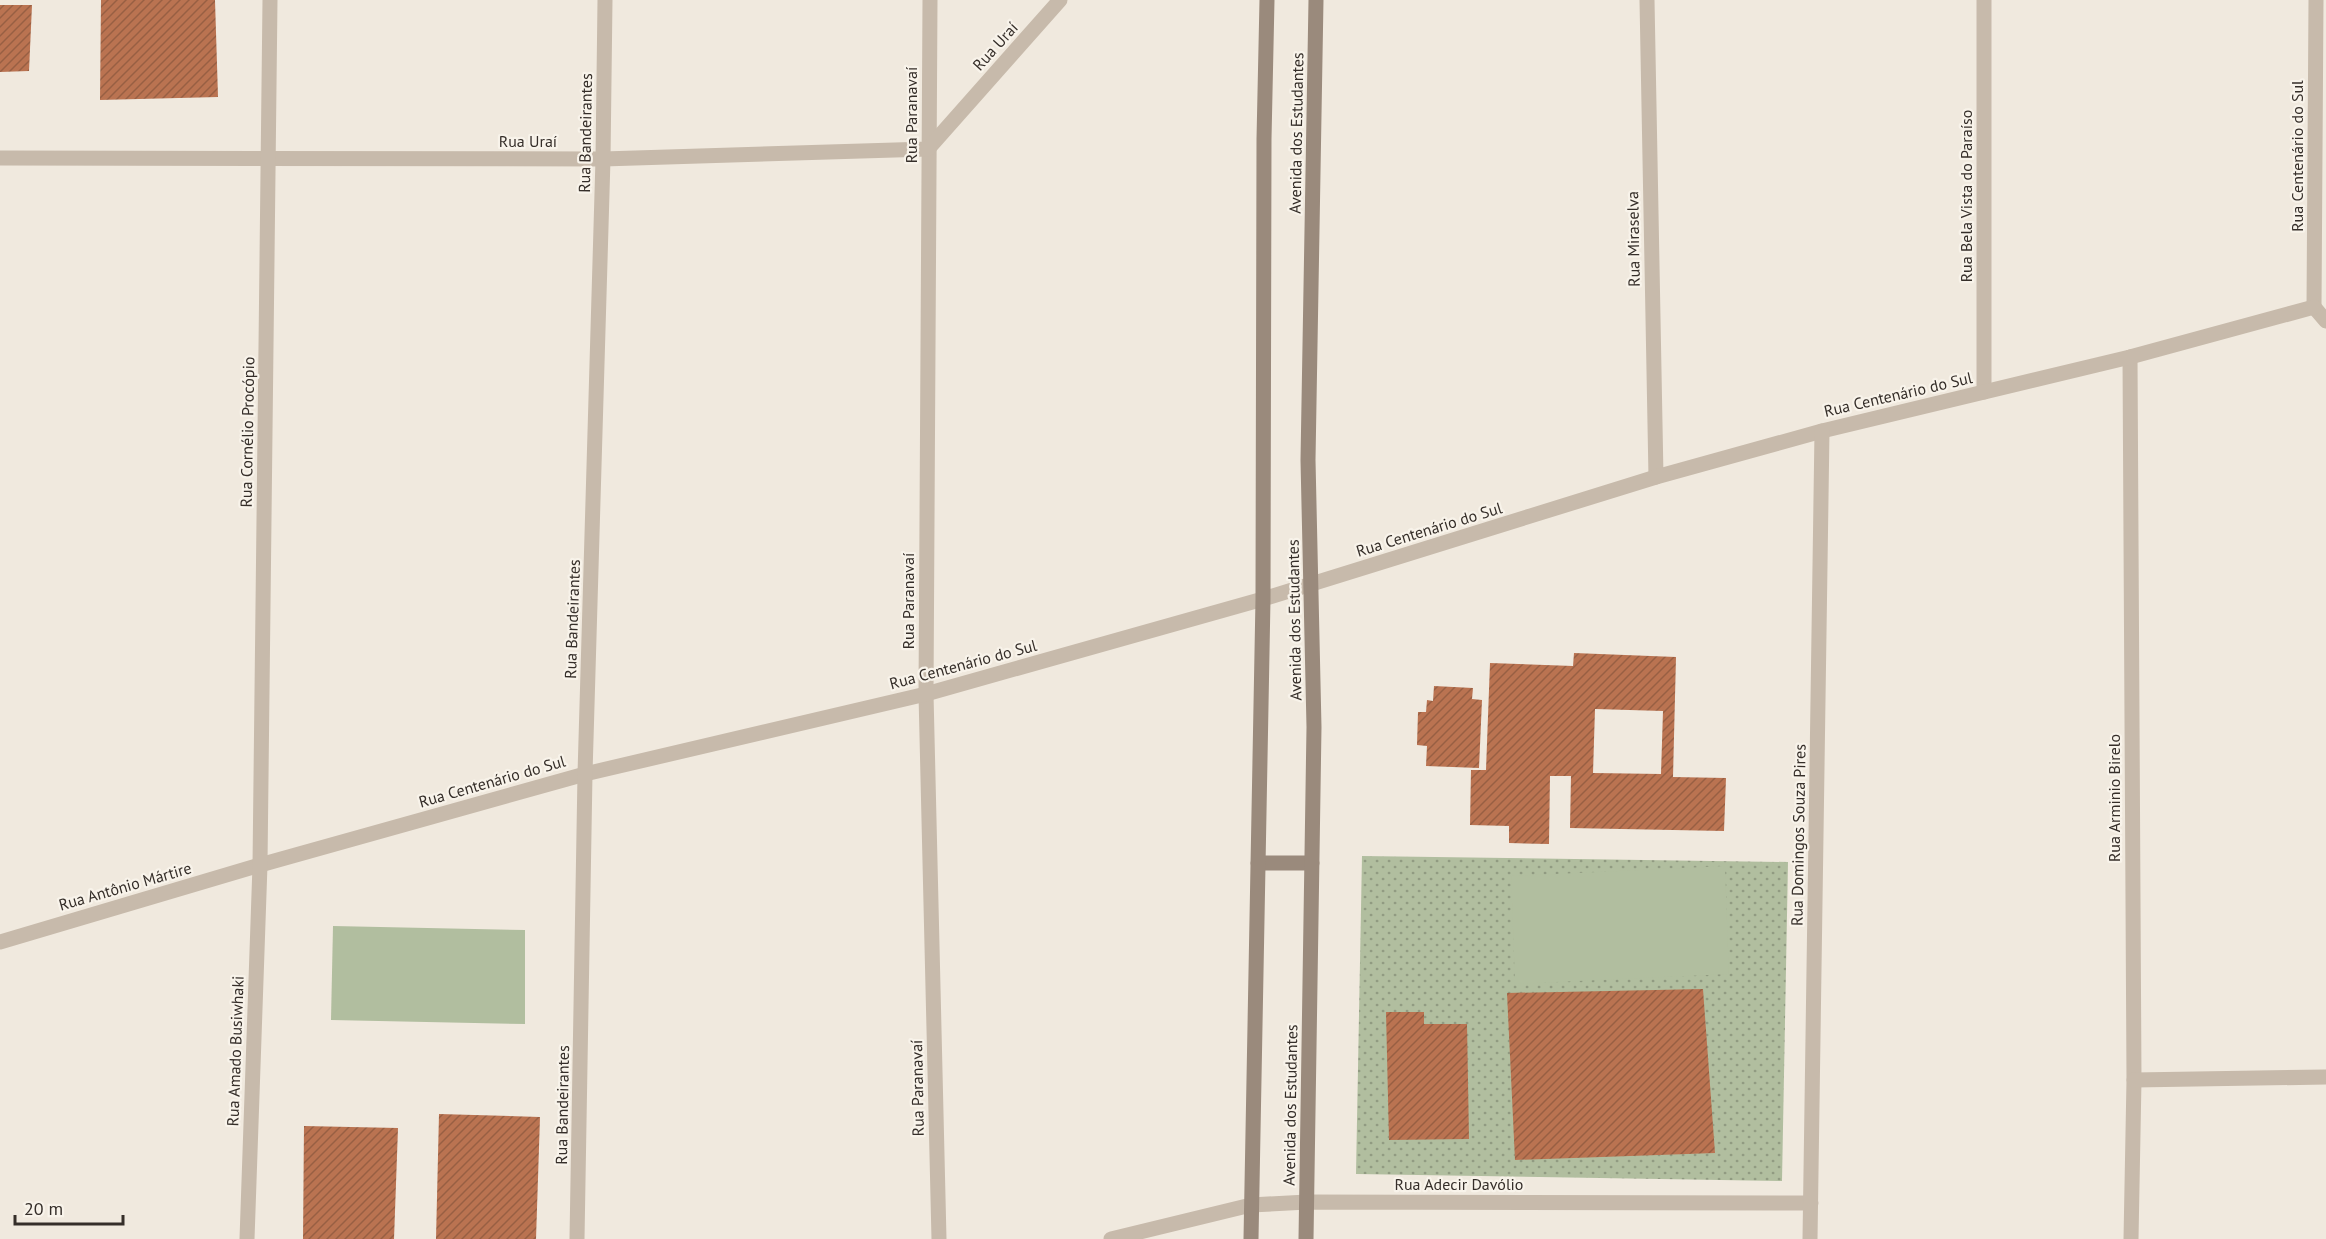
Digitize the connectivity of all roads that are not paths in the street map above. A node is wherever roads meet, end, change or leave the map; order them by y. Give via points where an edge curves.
1 (270, 0) edge
2 (605, 0) edge
3 (930, 0) edge
4 (1060, 0) edge
5 (1267, 0) edge
6 (1316, 0) edge
7 (1647, 0) edge
8 (1984, 0) edge
9 (2316, 0) edge
10 (928, 149) junction
11 (0, 158) edge
12 (269, 159) junction
13 (603, 159) junction
14 (2314, 307) junction
15 (2326, 321) edge
16 (2130, 357) junction
17 (1984, 392) junction
18 (1822, 431) junction
19 (1656, 477) junction
20 (1311, 585) junction
21 (1263, 598) junction
22 (926, 694) junction
23 (585, 774) junction
24 (1258, 863) junction
25 (1312, 863) junction
26 (260, 865) junction
27 (0, 942) edge
28 (2326, 1077) edge
29 (2134, 1080) junction
30 (1307, 1202) junction
31 (1811, 1203) junction
32 (1251, 1205) junction
33 (247, 1239) edge
34 (578, 1239) edge
35 (939, 1239) edge
36 (1111, 1239) edge
37 (1251, 1239) edge
38 (1306, 1239) edge
39 (1810, 1239) edge
40 (2132, 1239) edge

1 - 12 street, Rua Cornélio Procópio
2 - 13 street, Rua Bandeirantes
3 - 10 street, Rua Paranavaí
4 - 10 street, Rua Uraí
5 - 21 street, Avenida dos Estudantes
6 - 20 street, Avenida dos Estudantes via 1308,460
7 - 19 street, Rua Miraselva
8 - 17 street, Rua Bela Vista do Paraíso
9 - 14 street, Rua Centenário do Sul
10 - 13 street, Rua Uraí
10 - 22 street, Rua Paranavaí
11 - 12 street, Rua Uraí
12 - 13 street, Rua Uraí
12 - 26 street, Rua Cornélio Procópio
13 - 23 street, Rua Bandeirantes
14 - 15 street
14 - 16 street, Rua Centenário do Sul
16 - 17 street, Rua Centenário do Sul
16 - 29 street, Rua Arminio Birelo
17 - 18 street, Rua Centenário do Sul
18 - 19 street, Rua Centenário do Sul
18 - 31 street, Rua Domingos Souza Pires
19 - 20 street, Rua Centenário do Sul
20 - 21 street, Rua Centenário do Sul
20 - 25 street, Avenida dos Estudantes
21 - 22 street, Rua Centenário do Sul
21 - 24 street, Avenida dos Estudantes
22 - 23 street, Rua Centenário do Sul
22 - 35 street, Rua Paranavaí
23 - 26 street, Rua Centenário do Sul
23 - 34 street, Rua Bandeirantes
24 - 25 street
24 - 32 street, Avenida dos Estudantes
25 - 30 street, Avenida dos Estudantes
26 - 27 street, Rua Antônio Mártire
26 - 33 street, Rua Amado Busiwhaki
28 - 29 street
29 - 40 street, Rua Arminio Birelo
30 - 31 street, Rua Adecir Davólio
30 - 32 street, Rua Adecir Davólio
30 - 38 street, Avenida dos Estudantes
31 - 39 street, Rua Domingos Souza Pires
32 - 36 street, Rua Adecir Davólio
32 - 37 street, Avenida dos Estudantes

